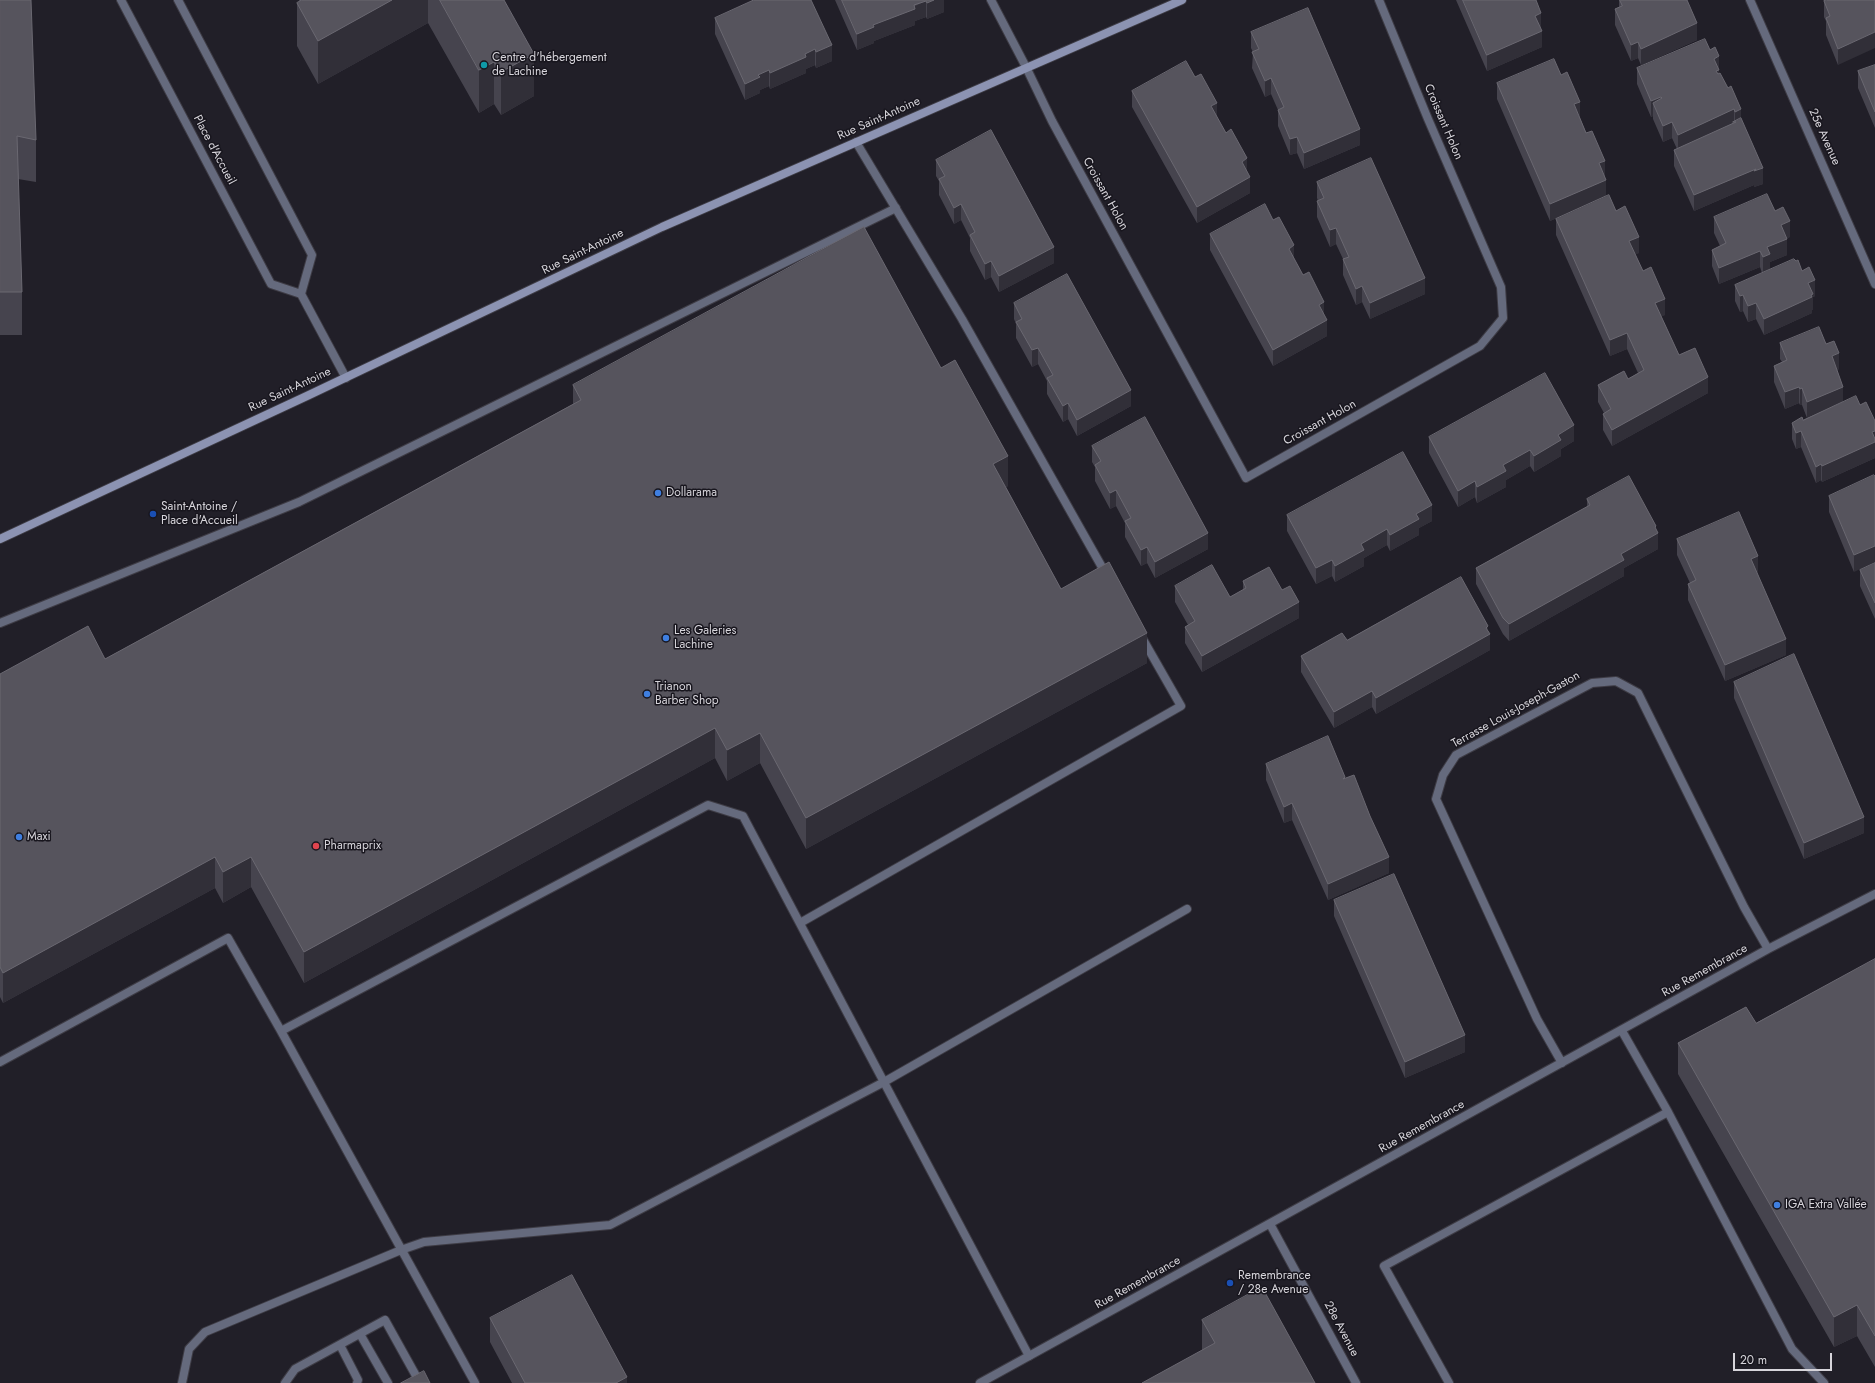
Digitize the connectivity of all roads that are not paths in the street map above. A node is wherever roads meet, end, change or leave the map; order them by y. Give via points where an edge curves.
1 (121, 0) edge
2 (178, 0) edge
3 (991, 0) edge
4 (1182, 0) edge
5 (1379, 0) edge
6 (1750, 0) edge
7 (1026, 67) junction
8 (856, 142) junction
9 (896, 208) junction
10 (1875, 284) edge
11 (301, 294) junction
12 (346, 378) junction
13 (0, 539) edge
14 (1111, 582) edge
15 (0, 623) edge
16 (1138, 630) edge
17 (1875, 894) edge
18 (1188, 909) dead end
19 (800, 923) junction
20 (1768, 949) junction
21 (281, 1030) junction
22 (1622, 1031) junction
23 (0, 1062) edge
24 (1562, 1063) junction
25 (884, 1082) junction
26 (1668, 1112) junction
27 (1270, 1224) junction
28 (401, 1250) junction
29 (360, 1334) junction
30 (340, 1345) junction
31 (1029, 1356) junction
32 (182, 1383) edge
33 (285, 1383) edge
34 (357, 1383) edge
35 (388, 1383) edge
36 (420, 1383) edge
37 (475, 1383) edge
38 (980, 1383) edge
39 (1356, 1383) edge
40 (1449, 1383) edge
41 (1824, 1383) edge

1 - 11 street, Place d'Accueil via 271,284
2 - 11 street via 312,254
3 - 7 street
4 - 7 street, Rue Saint-Antoine
5 - 7 street, Croissant Holon via 1501,287 1503,318 1480,346 1246,478 1052,121
6 - 10 street, 25e Avenue
7 - 8 street, Rue Saint-Antoine
8 - 9 street
8 - 12 street, Rue Saint-Antoine via 662,227
9 - 14 street
9 - 15 street via 299,502
11 - 12 street
12 - 13 street, Rue Saint-Antoine
16 - 19 street via 1181,706
17 - 20 street, Rue Remembrance
18 - 25 street
19 - 21 street via 743,816 708,805
19 - 25 street
20 - 22 street, Rue Remembrance
20 - 24 street, Terrasse Louis-Joseph-Gaston via 1744,907 1638,693 1616,681 1592,683 1456,755 1443,774 1436,799 1537,1019
21 - 23 street via 228,938
21 - 28 street
22 - 24 street, Rue Remembrance
22 - 26 street
24 - 27 street, Rue Remembrance
25 - 28 street via 610,1225 424,1242
25 - 31 street
26 - 40 street via 1384,1266
26 - 41 street via 1792,1349
27 - 31 street, Rue Remembrance
27 - 39 street, 28e Avenue
28 - 32 street via 205,1332 189,1349
28 - 37 street
29 - 30 street
29 - 35 street
29 - 36 street via 386,1320
30 - 33 street via 295,1369
30 - 34 street via 358,1380
31 - 38 street, Rue Remembrance

